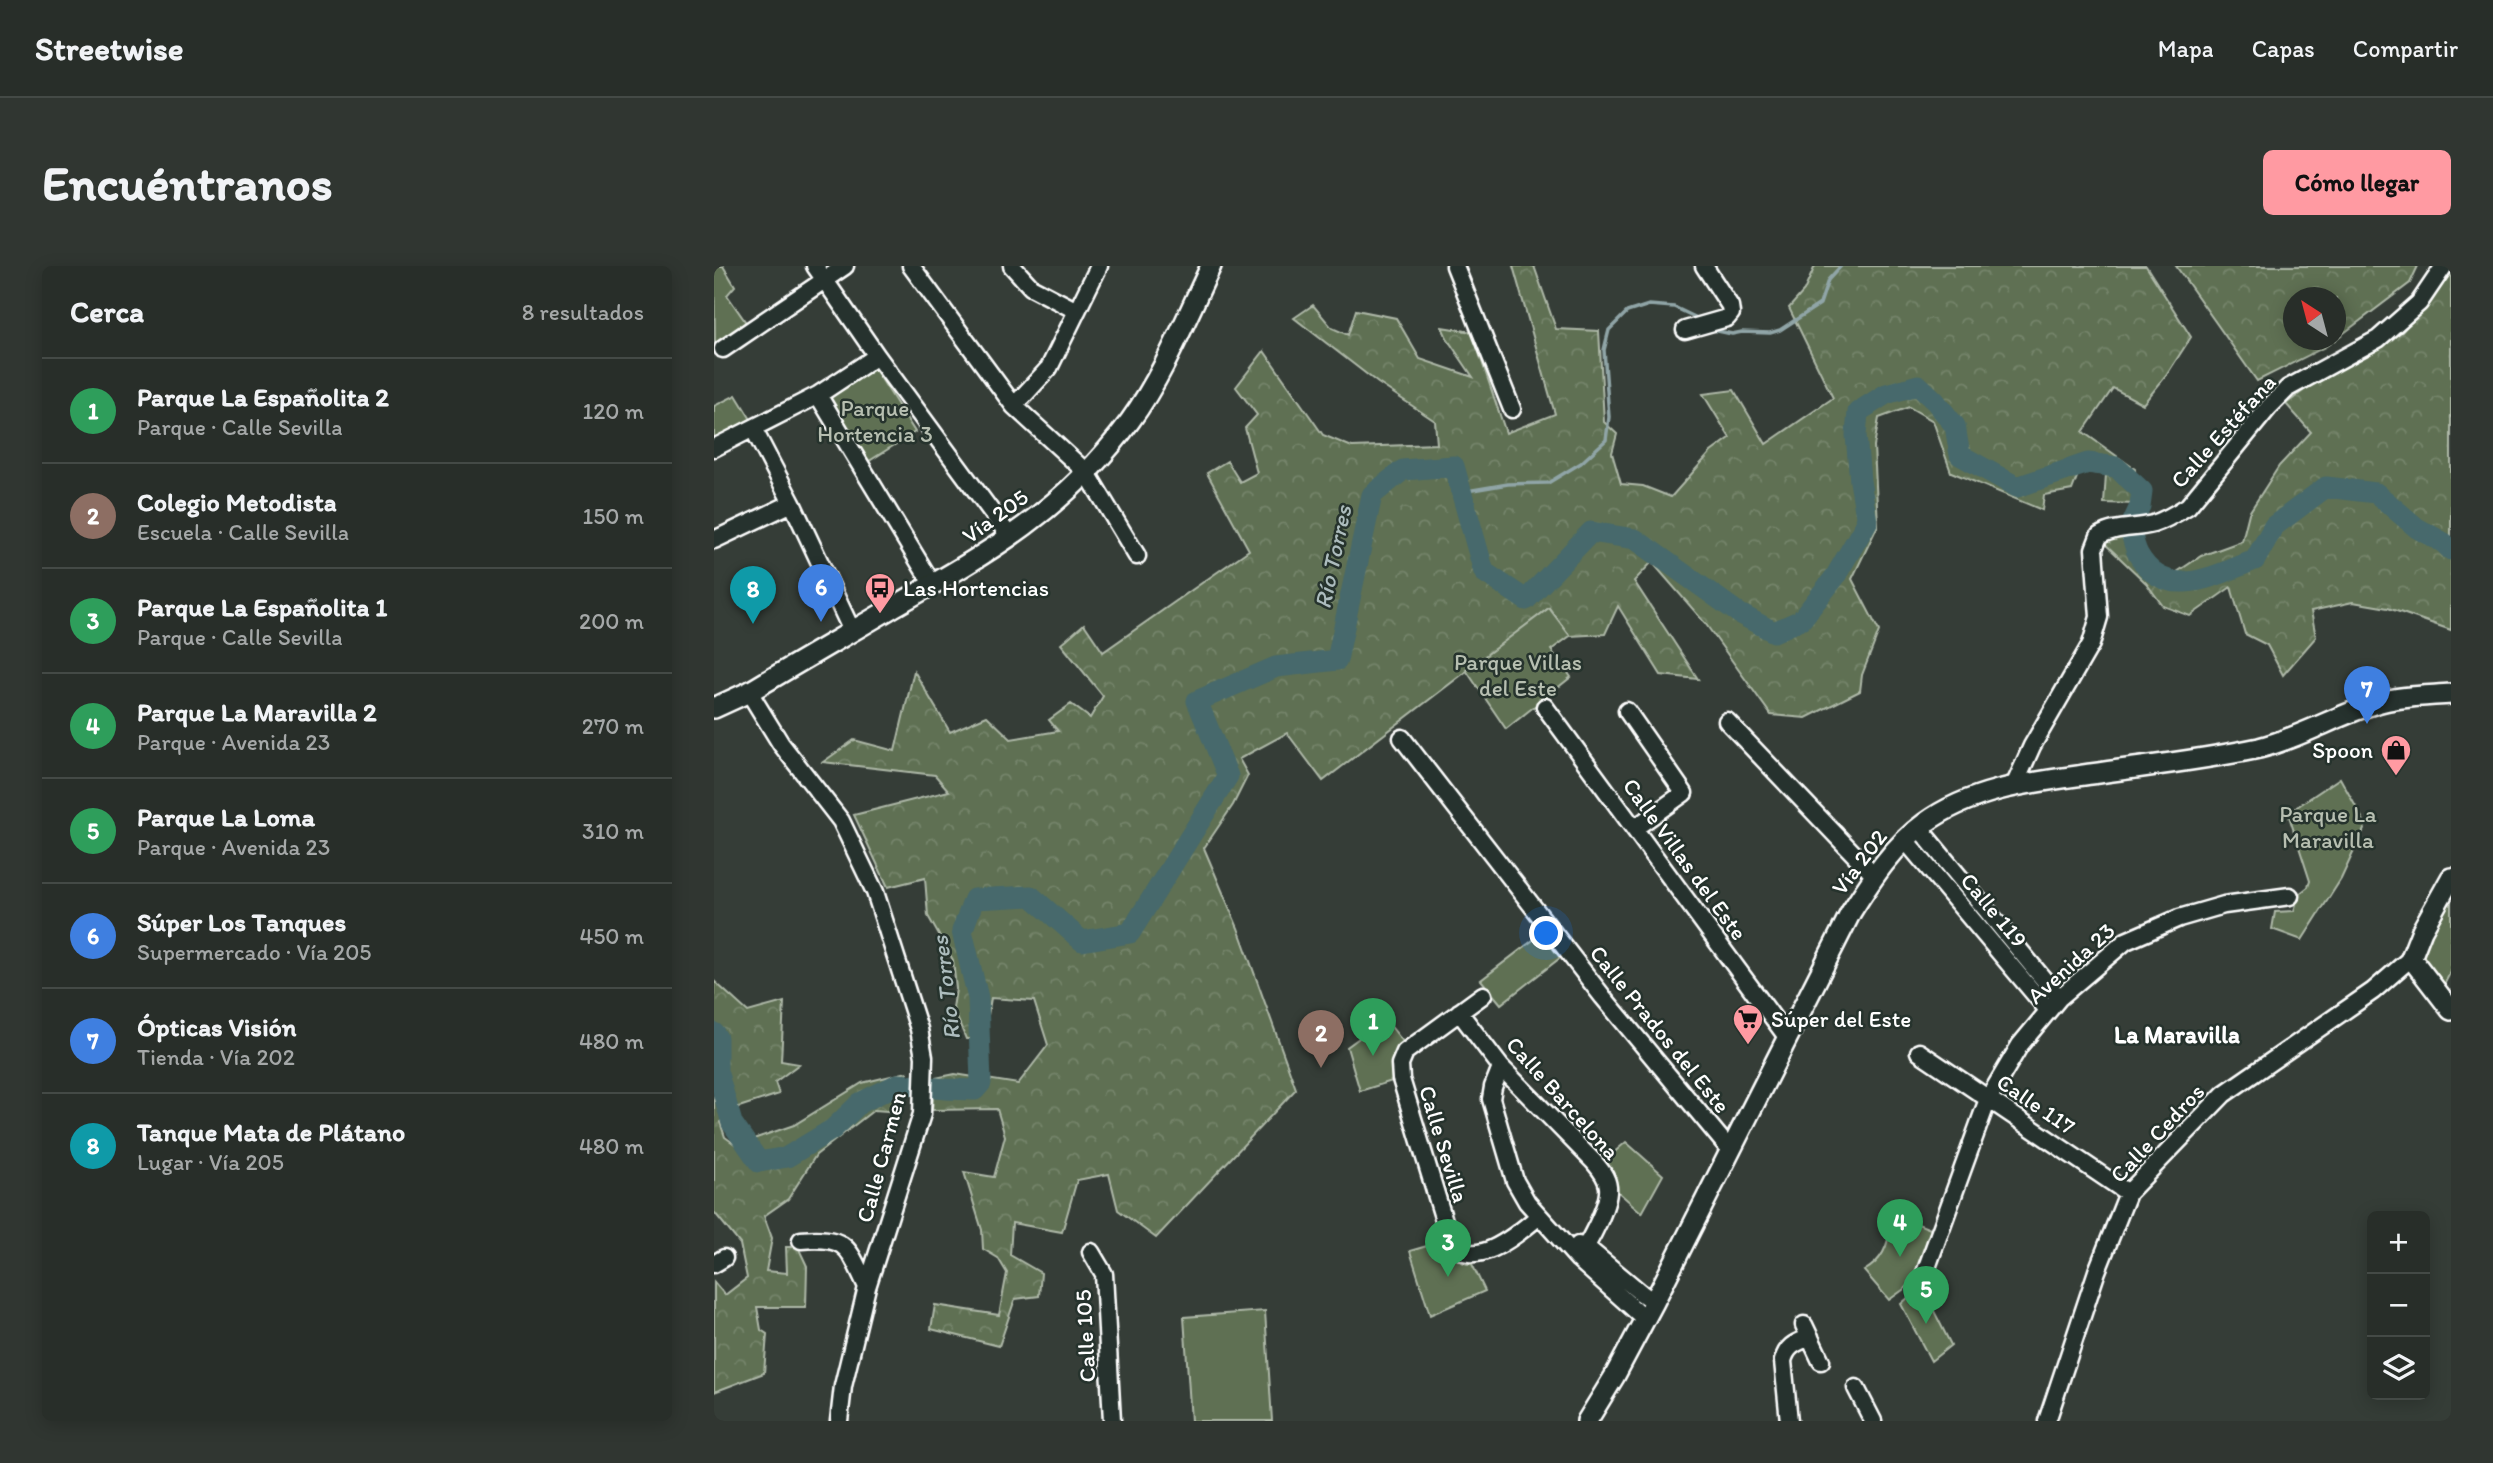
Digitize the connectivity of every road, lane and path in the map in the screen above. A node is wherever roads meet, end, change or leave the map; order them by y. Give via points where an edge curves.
1 (815, 266) edge
2 (845, 266) edge
3 (911, 266) edge
4 (1012, 266) edge
5 (1099, 266) edge
6 (1211, 266) edge
7 (1455, 266) edge
8 (1704, 266) edge
9 (2444, 266) edge
10 (825, 280) junction
11 (1077, 311) junction
12 (1685, 330) dead end
13 (723, 349) dead end
14 (877, 356) junction
15 (818, 396) junction
16 (1014, 406) junction
17 (1512, 409) dead end
18 (754, 430) junction
19 (714, 448) edge
20 (1087, 473) junction
21 (792, 503) junction
22 (1010, 537) junction
23 (714, 540) edge
24 (1137, 556) dead end
25 (933, 585) junction
26 (852, 631) junction
27 (749, 692) junction
28 (2451, 694) edge
29 (714, 708) edge
30 (1545, 708) dead end
31 (1627, 711) dead end
32 (1727, 721) dead end
33 (1402, 738) dead end
34 (2015, 784) junction
35 (1635, 828) junction
36 (1912, 834) junction
37 (1874, 875) junction
38 (2451, 878) edge
39 (2290, 896) dead end
40 (2411, 958) junction
41 (1483, 995) dead end
42 (2054, 1004) junction
43 (2451, 1010) edge
44 (1459, 1012) junction
45 (1787, 1037) junction
46 (1919, 1052) dead end
47 (1501, 1067) junction
48 (1988, 1099) junction
49 (1730, 1150) junction
50 (2128, 1193) junction
51 (1539, 1216) junction
52 (802, 1240) dead end
53 (1091, 1252) dead end
54 (1582, 1253) junction
55 (1921, 1284) dead end
56 (867, 1287) junction
57 (1650, 1310) junction
58 (1821, 1361) dead end
59 (1856, 1388) dead end
60 (839, 1421) edge
61 (1112, 1421) edge
62 (1587, 1421) edge
63 (1789, 1421) edge
64 (1873, 1421) edge
65 (2047, 1421) edge

1 - 10 street
2 - 10 street
3 - 16 street
4 - 11 street via 1031,287
5 - 11 street
6 - 20 main road, Vía 205 via 1156,380
7 - 17 street
8 - 12 street via 1731,313
9 - 34 street, Calle Estéfana via 2419,303 2393,327 2288,388 2188,506 2151,524 2099,536 2094,549 2099,617 2091,644
10 - 13 street
10 - 14 street
11 - 16 street via 1049,368
14 - 15 street
14 - 22 street
15 - 18 street
15 - 25 street
16 - 20 street
18 - 19 street
18 - 21 street
20 - 22 main road, Vía 205
20 - 24 street
21 - 23 street
21 - 26 street
22 - 25 main road, Vía 205
25 - 26 main road, Vía 205
26 - 27 main road, Vía 205
27 - 29 main road, Vía 205
27 - 56 street, Calle Carmen via 781,744 841,821 875,892 919,1029 924,1057 923,1106
28 - 34 main road, Vía 202 via 2377,703 2262,747 2220,756
30 - 35 street, Calle Villas del Este
31 - 35 street via 1684,793
32 - 37 street
33 - 49 street, Calle Prados del Este via 1603,997
34 - 36 main road, Vía 202 via 1961,802
35 - 45 street, Calle Villas del Este
36 - 37 main road, Vía 202
36 - 42 street, Calle 119
37 - 45 main road, Vía 202
38 - 40 main road
39 - 42 street, Avenida 23 via 2224,905 2126,941
40 - 43 main road
40 - 50 street, Calle Cedros via 2373,991 2224,1094
41 - 44 street, Calle Sevilla
42 - 48 street, Avenida 23 via 2020,1045
44 - 47 street, Calle Barcelona
44 - 51 street, Calle Sevilla via 1413,1045 1400,1064 1449,1237 1457,1250 1473,1255 1502,1244
45 - 49 main road, Vía 202
46 - 48 street, Calle 117
47 - 51 street via 1491,1092 1493,1106 1516,1181
47 - 54 street, Calle Barcelona via 1606,1180 1608,1196
48 - 50 street, Calle 117
48 - 55 street, Avenida 23
49 - 57 main road, Vía 202
50 - 65 street, Calle Cedros
51 - 54 street
52 - 56 street via 825,1238 842,1244
53 - 61 street, Calle 105 via 1104,1274
54 - 57 street via 1641,1293
56 - 60 street, Calle Carmen
57 - 62 main road, Vía 202
58 - 63 street via 1807,1331 1785,1352
59 - 64 street

